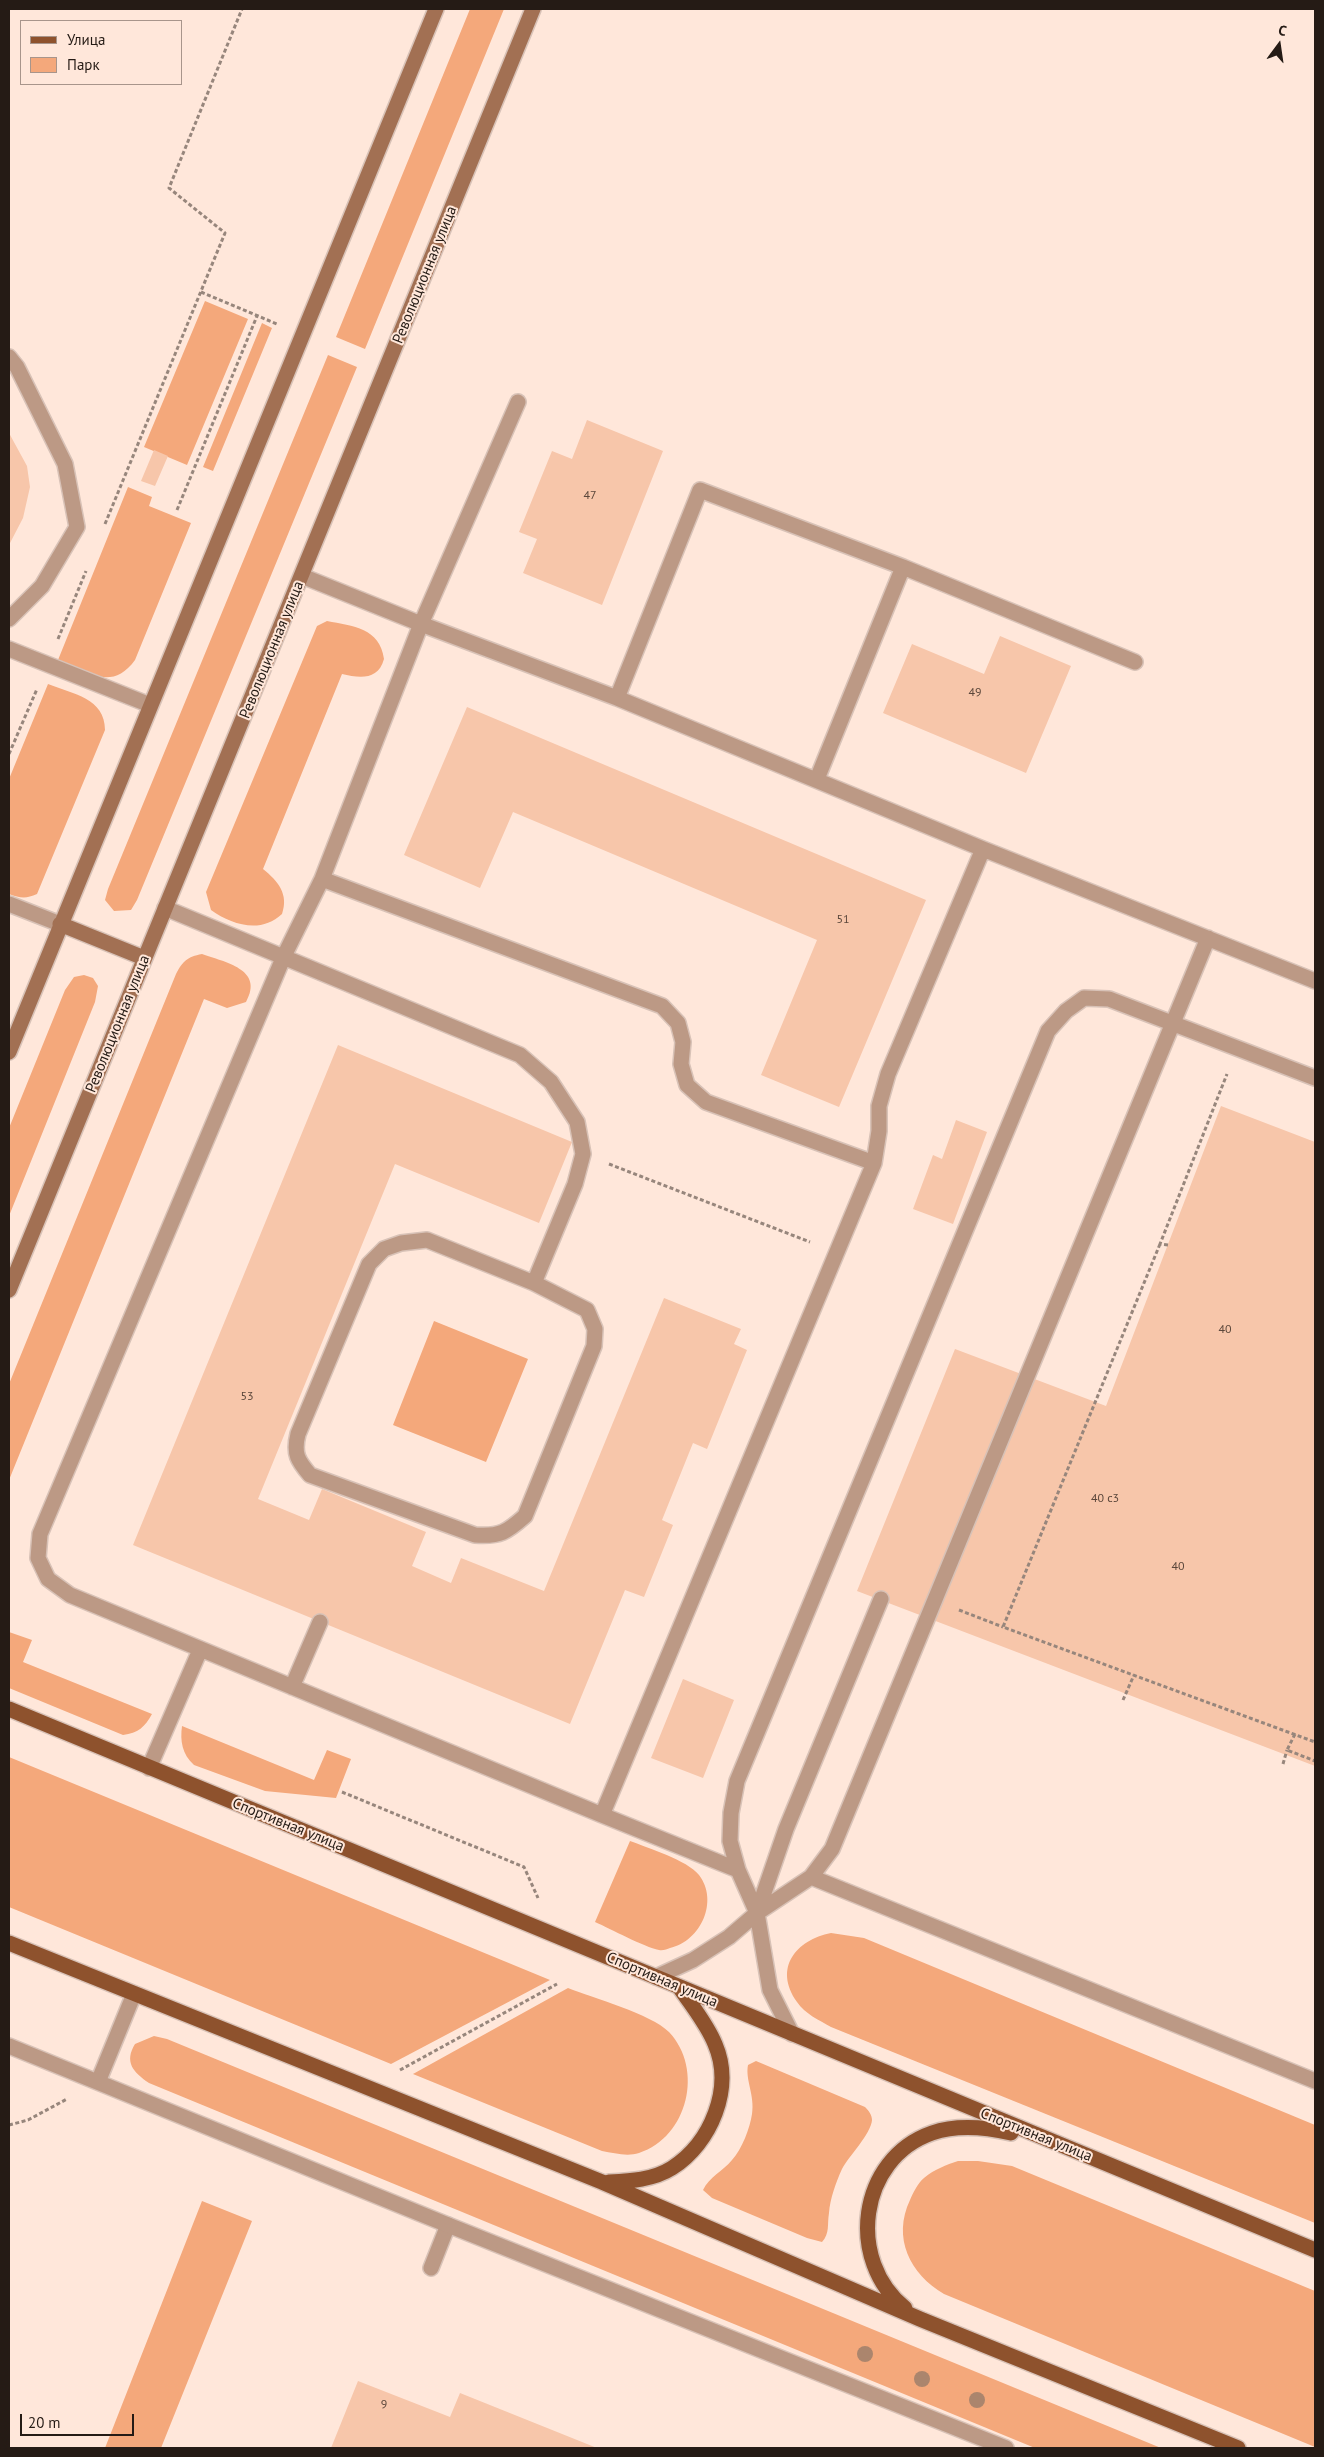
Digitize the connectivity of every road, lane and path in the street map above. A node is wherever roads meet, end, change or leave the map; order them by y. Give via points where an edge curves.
1 (242, 9) edge
2 (436, 9) edge
3 (534, 9) edge
4 (201, 292) junction
5 (257, 316) junction
6 (277, 324) dead end
7 (9, 357) edge
8 (518, 402) dead end
9 (177, 510) dead end
10 (104, 528) dead end
11 (88, 564) dead end
12 (903, 567) junction
13 (302, 576) junction
14 (9, 620) edge
15 (421, 624) junction
16 (9, 649) edge
17 (1135, 662) dead end
18 (47, 664) junction
19 (617, 698) junction
20 (150, 705) junction
21 (9, 754) edge
22 (817, 779) junction
23 (983, 849) junction
24 (322, 879) junction
25 (9, 904) edge
26 (165, 908) junction
27 (60, 924) junction
28 (1208, 938) junction
29 (284, 956) junction
30 (144, 958) junction
31 (1315, 981) edge
32 (1173, 1024) junction
33 (9, 1052) edge
34 (1315, 1078) edge
35 (1215, 1104) dead end
36 (583, 1154) junction
37 (874, 1163) junction
38 (1160, 1244) junction
39 (1168, 1245) dead end
40 (838, 1253) junction
41 (534, 1284) junction
42 (9, 1290) edge
43 (881, 1599) dead end
44 (320, 1622) dead end
45 (200, 1650) junction
46 (1134, 1675) junction
47 (292, 1687) junction
48 (1123, 1700) dead end
49 (9, 1709) edge
50 (1295, 1734) junction
51 (1315, 1742) edge
52 (1287, 1750) junction
53 (1315, 1760) edge
54 (1283, 1764) dead end
55 (149, 1768) junction
56 (342, 1792) dead end
57 (602, 1815) junction
58 (738, 1870) junction
59 (811, 1877) junction
60 (539, 1900) dead end
61 (757, 1913) junction
62 (9, 1943) edge
63 (656, 1978) junction
64 (557, 1984) dead end
65 (680, 1988) junction
66 (134, 1994) junction
67 (792, 2034) junction
68 (9, 2046) edge
69 (399, 2071) dead end
70 (1315, 2081) edge
71 (98, 2082) junction
72 (9, 2125) edge
73 (1044, 2139) junction
74 (602, 2182) junction
75 (448, 2225) junction
76 (1315, 2250) edge
77 (431, 2268) dead end
78 (920, 2319) junction
79 (1006, 2448) edge
80 (1238, 2448) edge

1 - 4 path via 169,188 224,233
2 - 20 main road
3 - 13 main road, Революционная улица
4 - 5 path
4 - 10 path
5 - 6 path
5 - 9 path
7 - 14 street via 65,464 77,527 42,586
8 - 15 street
11 - 18 path
12 - 17 street
12 - 19 street via 700,490
12 - 22 street
13 - 15 street
13 - 26 main road, Революционная улица
15 - 19 street
15 - 24 street
16 - 18 street
18 - 20 street
18 - 21 path
19 - 22 street
20 - 27 main road
22 - 23 street
23 - 28 street
23 - 37 street via 888,1074 878,1106 879,1131
24 - 29 street
24 - 37 street via 662,1006 678,1023 683,1042 681,1064 687,1085 706,1102
25 - 27 street
26 - 29 street
26 - 30 main road, Революционная улица
27 - 30 main road
27 - 33 main road
28 - 31 street
28 - 32 street
29 - 36 street via 520,1055 551,1082 577,1122
29 - 45 street via 40,1534 38,1558 48,1579 62,1590
30 - 42 main road, Революционная улица
32 - 34 street
32 - 58 street via 1109,999 1084,998 1066,1011 1048,1031 737,1781 730,1841
32 - 59 street via 832,1848
35 - 38 path
36 - 40 path
36 - 41 street via 575,1184
37 - 40 street
38 - 39 path
38 - 46 path via 1003,1627
40 - 57 street
41 - 41 street via 587,1310 595,1329 594,1346 525,1516 509,1530 493,1537 475,1535 369,1503 310,1475 299,1462 294,1446 298,1434 369,1264 384,1249 427,1240
43 - 61 street via 786,1829
44 - 47 street
45 - 47 street
45 - 55 street
46 - 48 path
46 - 50 path
47 - 57 street
49 - 55 main road, Спортивная улица
50 - 51 path
50 - 52 path
52 - 53 path
52 - 54 path
55 - 63 main road, Спортивная улица
56 - 60 path via 524,1867
57 - 58 street
58 - 61 street
59 - 61 street
59 - 70 street
61 - 63 street via 729,1937
61 - 67 street via 770,1990
62 - 66 main road
63 - 65 main road, Спортивная улица
64 - 69 path
65 - 67 main road, Спортивная улица
65 - 74 main road via 716,2045 722,2080 716,2115 698,2146 671,2169 638,2181
66 - 71 street
66 - 74 main road
67 - 73 main road, Спортивная улица
68 - 71 street
71 - 72 path via 28,2120
71 - 75 street
73 - 76 main road, Спортивная улица
73 - 78 main road via 962,2126 931,2133 904,2149 883,2172 870,2201 866,2232 873,2267 892,2297
74 - 78 main road
75 - 77 street
75 - 79 street
78 - 80 main road

